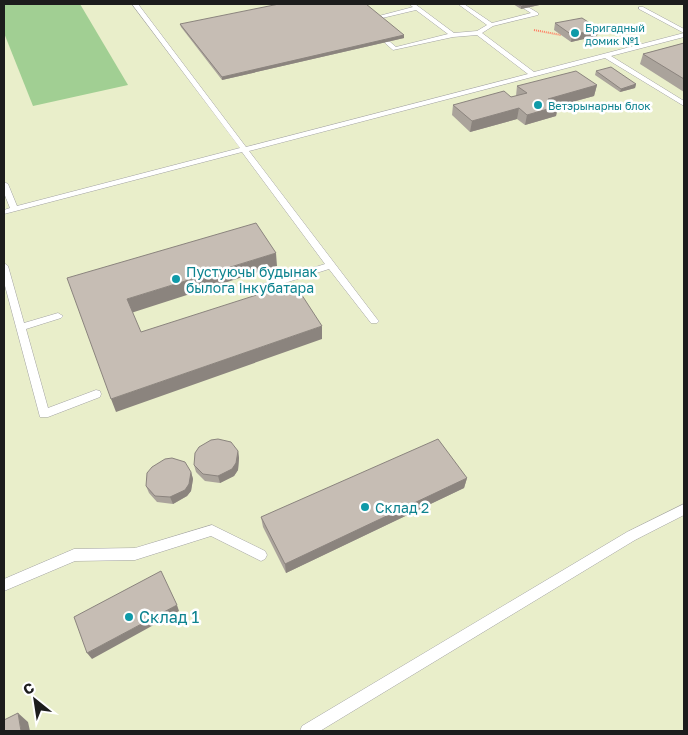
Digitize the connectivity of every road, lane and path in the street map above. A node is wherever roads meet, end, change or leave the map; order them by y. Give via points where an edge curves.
1 (134, 4) edge
2 (412, 4) edge
3 (461, 4) edge
4 (417, 8) junction
5 (526, 8) edge
6 (641, 8) dead end
7 (378, 17) edge
8 (491, 24) junction
9 (478, 33) junction
10 (684, 33) edge
11 (453, 36) junction
12 (387, 42) edge
13 (605, 55) junction
14 (533, 74) junction
15 (684, 104) edge
16 (242, 149) junction
17 (4, 184) edge
18 (14, 209) junction
19 (4, 212) edge
20 (331, 265) junction
21 (4, 266) edge
22 (250, 291) dead end
23 (58, 316) dead end
24 (374, 321) dead end
25 (22, 327) junction
26 (96, 394) dead end
27 (684, 510) edge
28 (261, 555) dead end
29 (4, 585) edge
30 (307, 731) edge

1 - 16 lane
2 - 4 lane
3 - 8 lane
4 - 7 lane
4 - 11 lane
5 - 8 lane via 536,14
6 - 10 lane
8 - 9 lane
9 - 11 lane
9 - 14 lane
10 - 13 lane
11 - 12 lane via 396,49
13 - 14 lane
13 - 15 lane
14 - 16 lane
16 - 18 lane
16 - 20 lane
17 - 18 lane
18 - 19 lane
20 - 22 lane
20 - 24 lane
21 - 25 lane
23 - 25 lane
25 - 26 lane via 44,414
27 - 30 lane via 631,536
28 - 29 lane via 212,530 134,554 74,555

